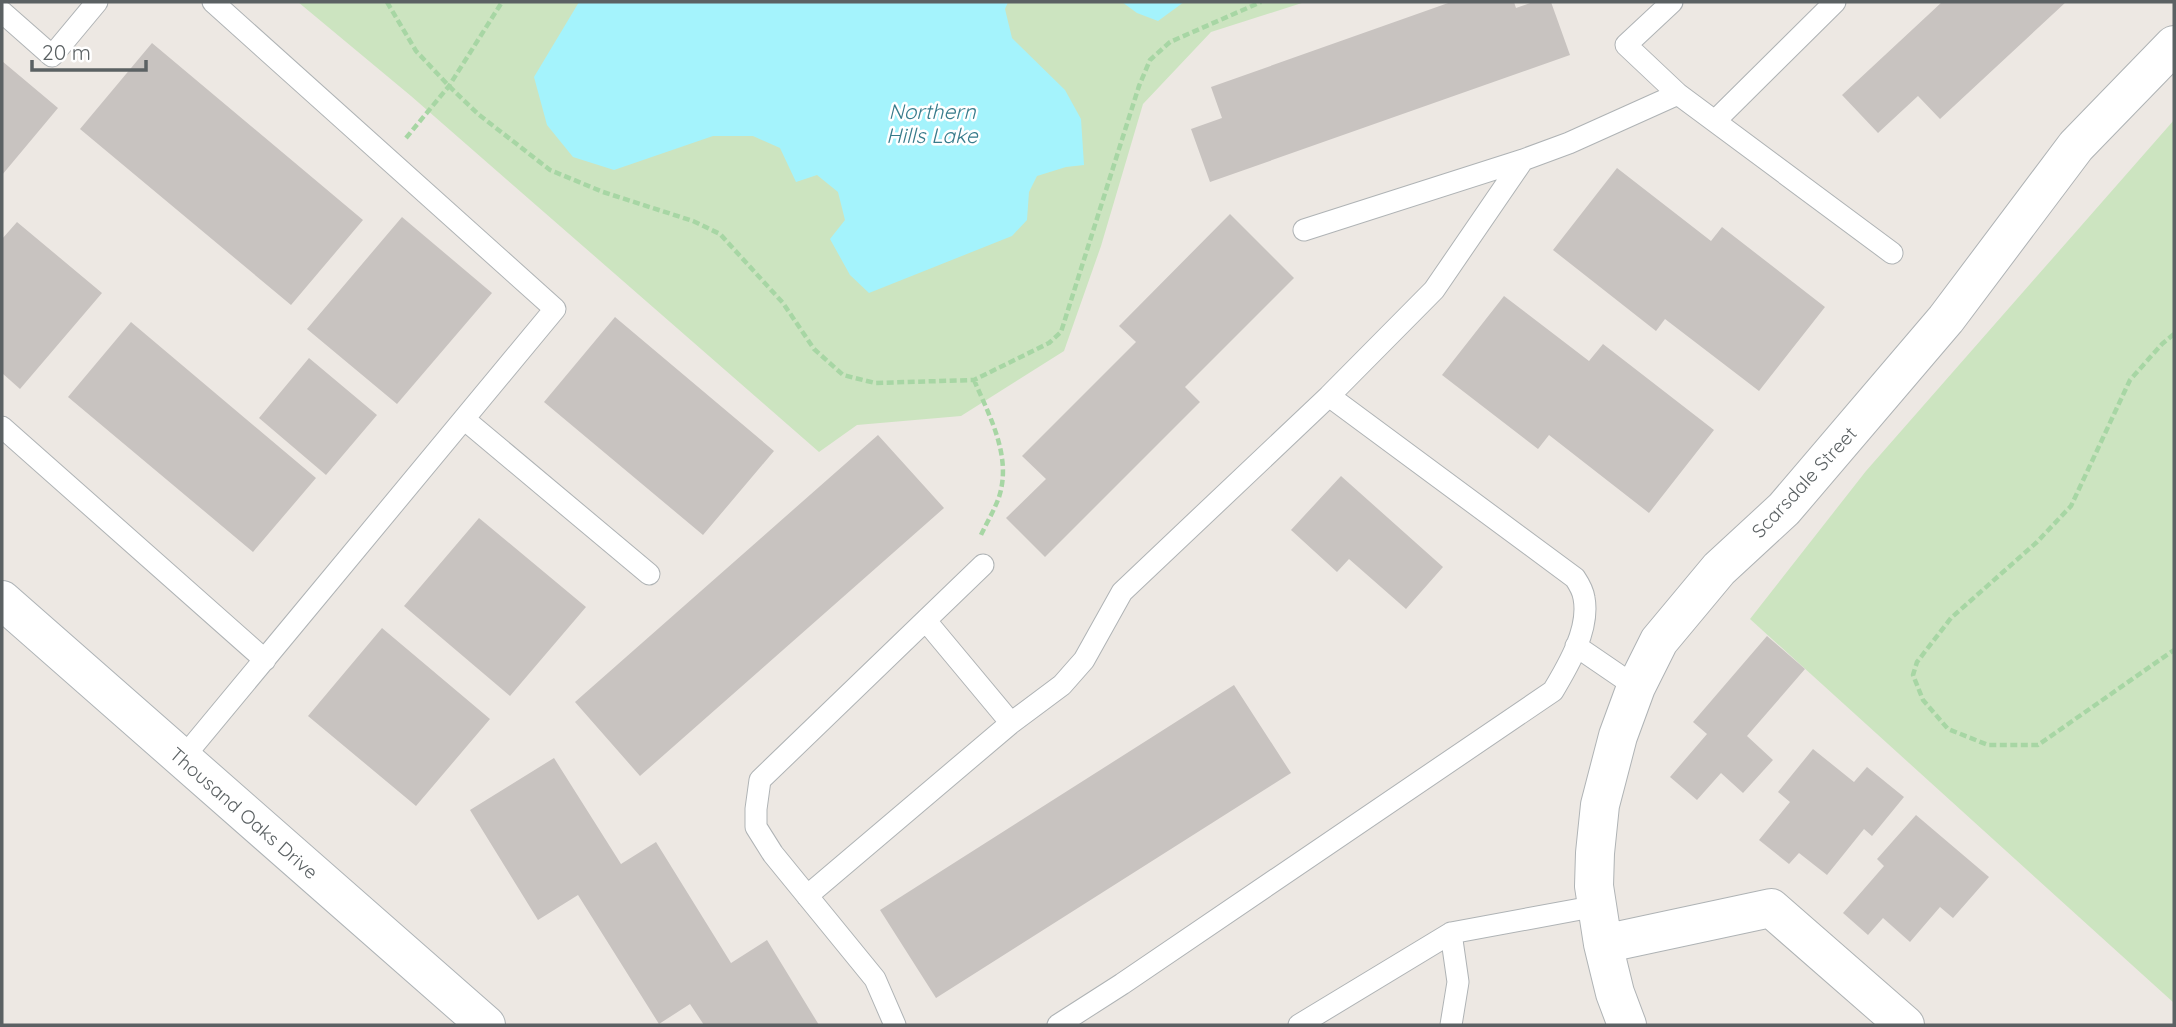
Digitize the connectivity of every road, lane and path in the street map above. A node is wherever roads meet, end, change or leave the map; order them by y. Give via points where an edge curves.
1 (97, 2) edge
2 (213, 2) edge
3 (387, 2) edge
4 (502, 2) edge
5 (1261, 2) edge
6 (1672, 2) edge
7 (1835, 2) edge
8 (2, 12) edge
9 (2174, 45) edge
10 (449, 86) junction
11 (1678, 94) junction
12 (1715, 121) junction
13 (388, 160) junction
14 (1523, 160) junction
15 (1304, 230) dead end
16 (1892, 253) dead end
17 (2174, 334) edge
18 (974, 380) junction
19 (1329, 397) junction
20 (464, 419) junction
21 (2, 427) edge
22 (983, 565) joint
23 (649, 574) dead end
24 (2, 600) edge
25 (926, 621) junction
26 (1576, 646) junction
27 (2174, 650) edge
28 (265, 660) junction
29 (1636, 687) junction
30 (1011, 723) junction
31 (182, 759) junction
32 (807, 896) junction
33 (1597, 906) junction
34 (1451, 933) junction
35 (1603, 944) junction
36 (486, 1025) edge
37 (895, 1025) edge
38 (1058, 1025) edge
39 (1300, 1025) edge
40 (1451, 1025) edge
41 (1627, 1025) edge
42 (1905, 1025) edge

1 - 8 lane via 52,56
2 - 13 lane
3 - 10 path via 416,51
4 - 10 path
5 - 18 path via 1170,42 1150,60 1061,332 1049,343
6 - 11 lane via 1626,45
7 - 12 lane
9 - 29 street, Scarsdale Street via 2076,146 1946,319 1784,509 1719,569 1659,641
10 - 13 path
10 - 18 path via 550,170 720,234 783,303 814,349 843,374 875,383
11 - 12 lane
11 - 14 lane
12 - 16 lane
13 - 20 lane via 555,309
14 - 15 lane
14 - 19 lane via 1434,290
17 - 27 path via 2130,380 2071,506 1951,618 1917,662 1913,675 1923,700 1948,729 1988,745 2038,745
18 - 22 path via 1004,463 999,496 978,543
19 - 26 lane via 1575,578 1586,613
19 - 30 lane via 1122,593 1084,660 1062,685
20 - 23 lane
20 - 28 lane
21 - 28 lane
22 - 25 lane
24 - 31 street, Thousand Oaks Drive
25 - 30 lane
25 - 32 lane via 760,780 756,827
26 - 29 lane
26 - 38 lane via 1553,691
28 - 31 lane
29 - 33 street, Scarsdale Street via 1601,805 1595,853
30 - 32 lane
31 - 36 street, Thousand Oaks Drive
32 - 37 lane via 875,979
33 - 34 lane
33 - 35 street, Scarsdale Street
34 - 39 lane
34 - 40 lane via 1458,982
35 - 41 street, Scarsdale Street
35 - 42 street via 1771,908

